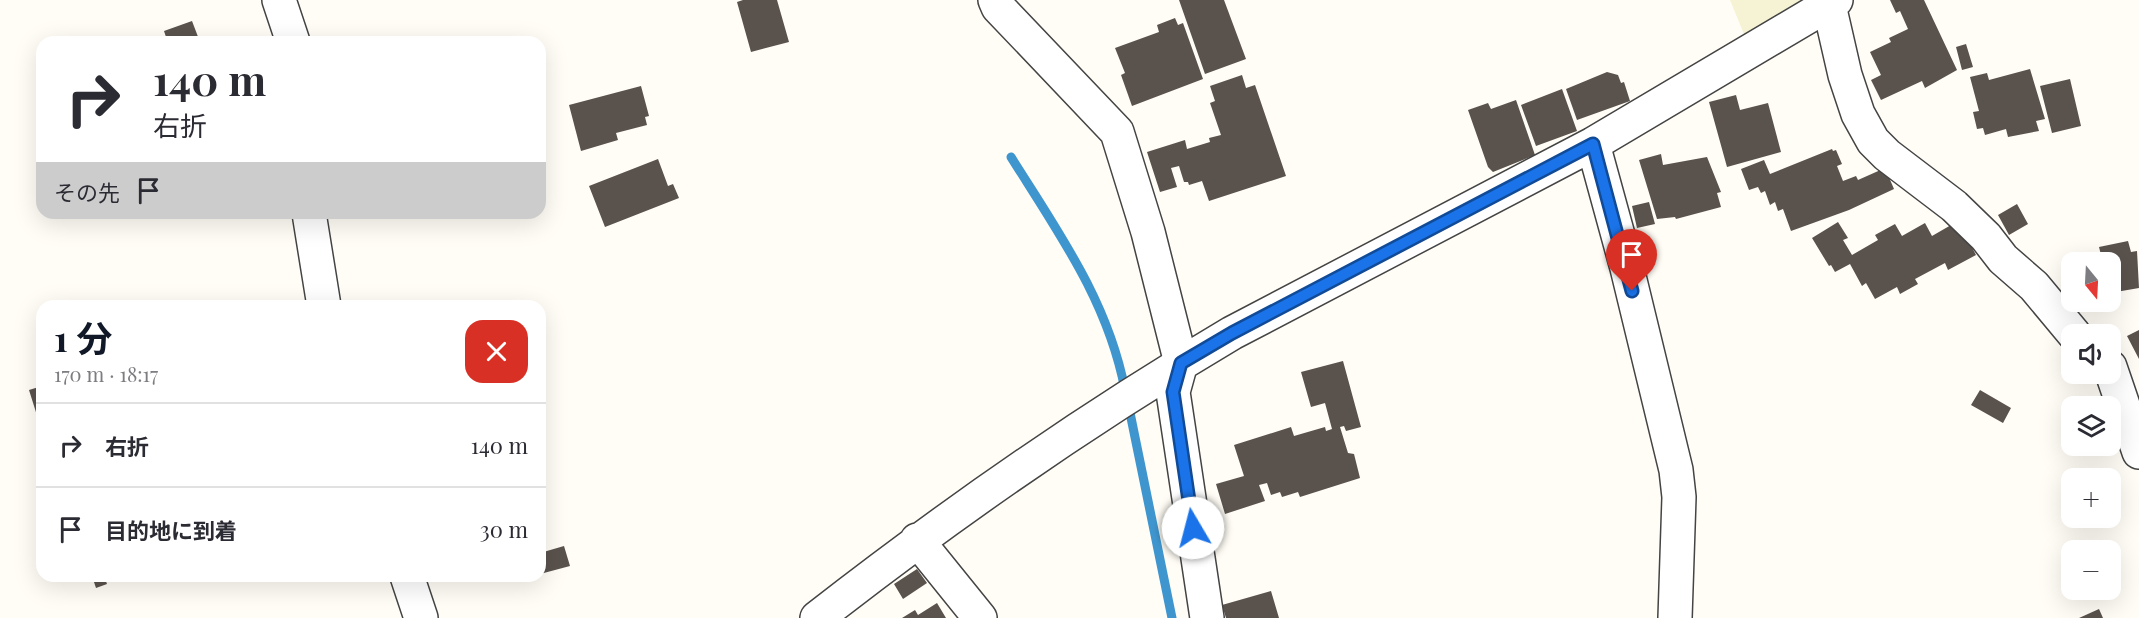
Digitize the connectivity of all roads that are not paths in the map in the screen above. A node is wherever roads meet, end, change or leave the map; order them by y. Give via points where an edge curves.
1 (279, 0) edge
2 (995, 0) edge
3 (1833, 2) edge
4 (291, 36) edge
5 (1593, 144) junction
6 (310, 219) edge
7 (323, 300) edge
8 (2066, 324) edge
9 (1181, 363) junction
10 (2116, 384) edge
11 (2139, 452) edge
12 (917, 540) junction
13 (408, 582) edge
14 (421, 618) edge
15 (817, 618) edge
16 (980, 618) edge
17 (1206, 618) edge
18 (1676, 618) edge

1 - 4 street
2 - 9 street via 1117,132 1148,232
3 - 5 street
3 - 8 street via 1845,75 1858,114 1873,141 1954,206 2034,286
5 - 9 street
5 - 18 street via 1676,470
6 - 7 street
9 - 12 street
9 - 17 street via 1173,392
10 - 11 street
12 - 15 street
12 - 16 street
13 - 14 street

